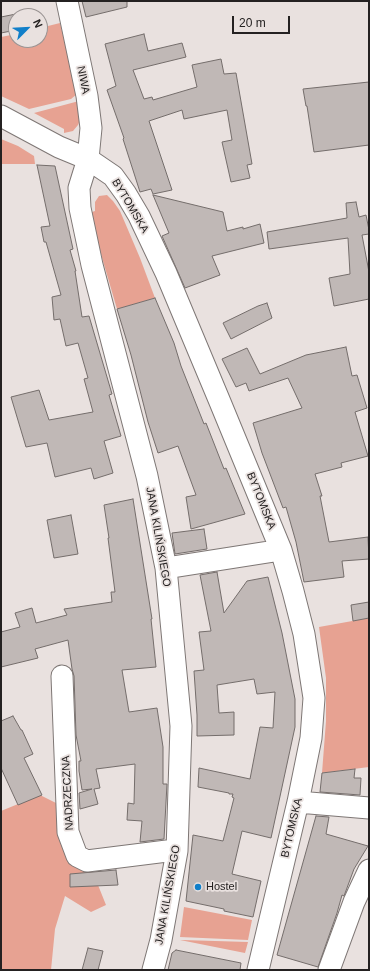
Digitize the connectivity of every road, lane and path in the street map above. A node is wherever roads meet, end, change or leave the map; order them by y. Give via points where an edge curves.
1 (67, 1) edge
2 (2, 117) edge
3 (88, 159) junction
4 (281, 550) junction
5 (166, 568) junction
6 (62, 676) dead end
7 (298, 802) junction
8 (369, 808) edge
9 (177, 852) junction
10 (369, 870) edge
11 (153, 970) edge
12 (258, 970) edge
13 (328, 970) edge

1 - 3 street, NIWA via 87,96 91,128
2 - 3 street, BYTOMSKA
3 - 4 street, BYTOMSKA via 113,176 139,216 166,273
3 - 5 street, JANA KILIŃSKIEGO via 79,188 80,208 92,265 147,476
4 - 5 street
4 - 7 street, BYTOMSKA via 304,634 314,698 311,738
5 - 9 street, JANA KILIŃSKIEGO via 181,726
6 - 9 street, NADRZECZNA via 68,832 77,856 87,861
7 - 8 street
7 - 12 street, BYTOMSKA
9 - 11 street, JANA KILIŃSKIEGO
10 - 13 street

